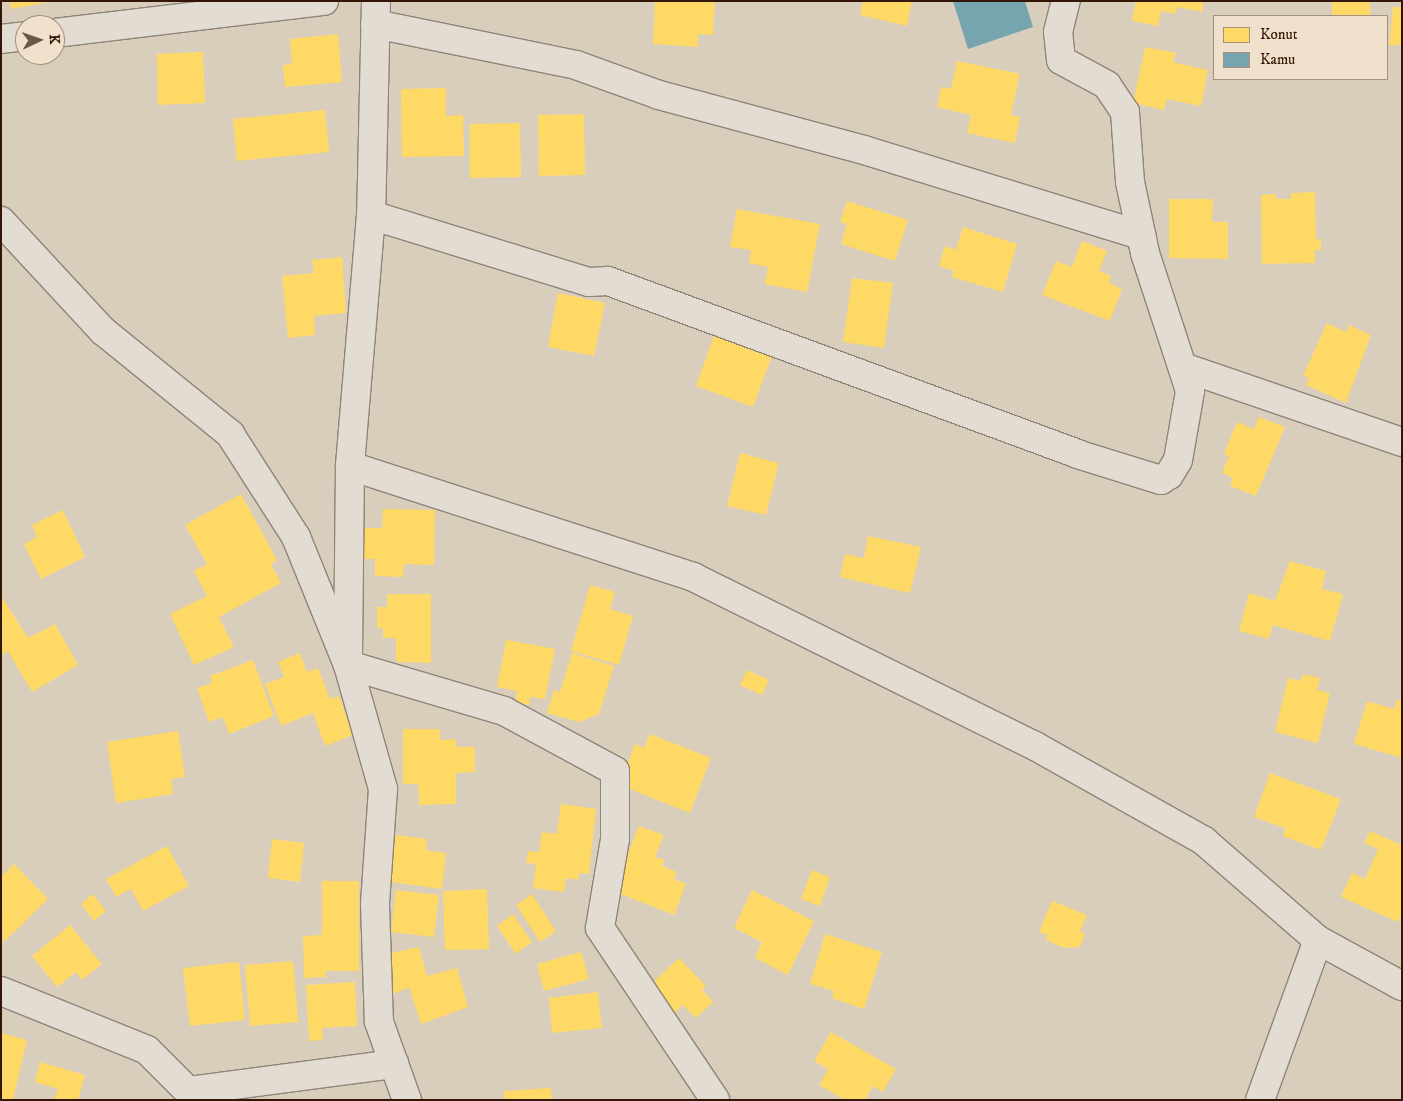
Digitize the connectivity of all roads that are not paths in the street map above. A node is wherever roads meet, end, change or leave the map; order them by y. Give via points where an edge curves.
1 (324, 1) edge
2 (1066, 1) edge
3 (375, 12) edge
4 (65, 31) edge
5 (15, 37) edge
6 (1, 39) edge
7 (371, 215) junction
8 (1, 221) edge
9 (1141, 235) junction
10 (1182, 367) junction
11 (1402, 442) edge
12 (350, 466) junction
13 (348, 665) junction
14 (1318, 940) junction
15 (1402, 986) edge
16 (1, 991) edge
17 (394, 1064) junction
18 (407, 1100) edge
19 (715, 1100) edge
20 (1260, 1100) edge

1 - 4 street
2 - 9 street via 1058,32 1061,60 1107,85 1125,112 1130,182
3 - 7 street
3 - 9 street via 576,65 659,96 864,150
5 - 6 street
7 - 10 street via 589,282 608,281 1077,454 1161,480 1169,475 1178,460 1190,391
7 - 12 street
8 - 13 street via 103,331 230,434 296,537
9 - 10 street
10 - 11 street
12 - 13 street
12 - 14 street via 702,581 1035,746 1204,841
13 - 17 street via 383,789 375,904 379,1022
13 - 19 street via 504,711 615,771 616,839 600,928
14 - 15 street
14 - 20 street
16 - 17 street via 147,1050 188,1091
17 - 18 street

